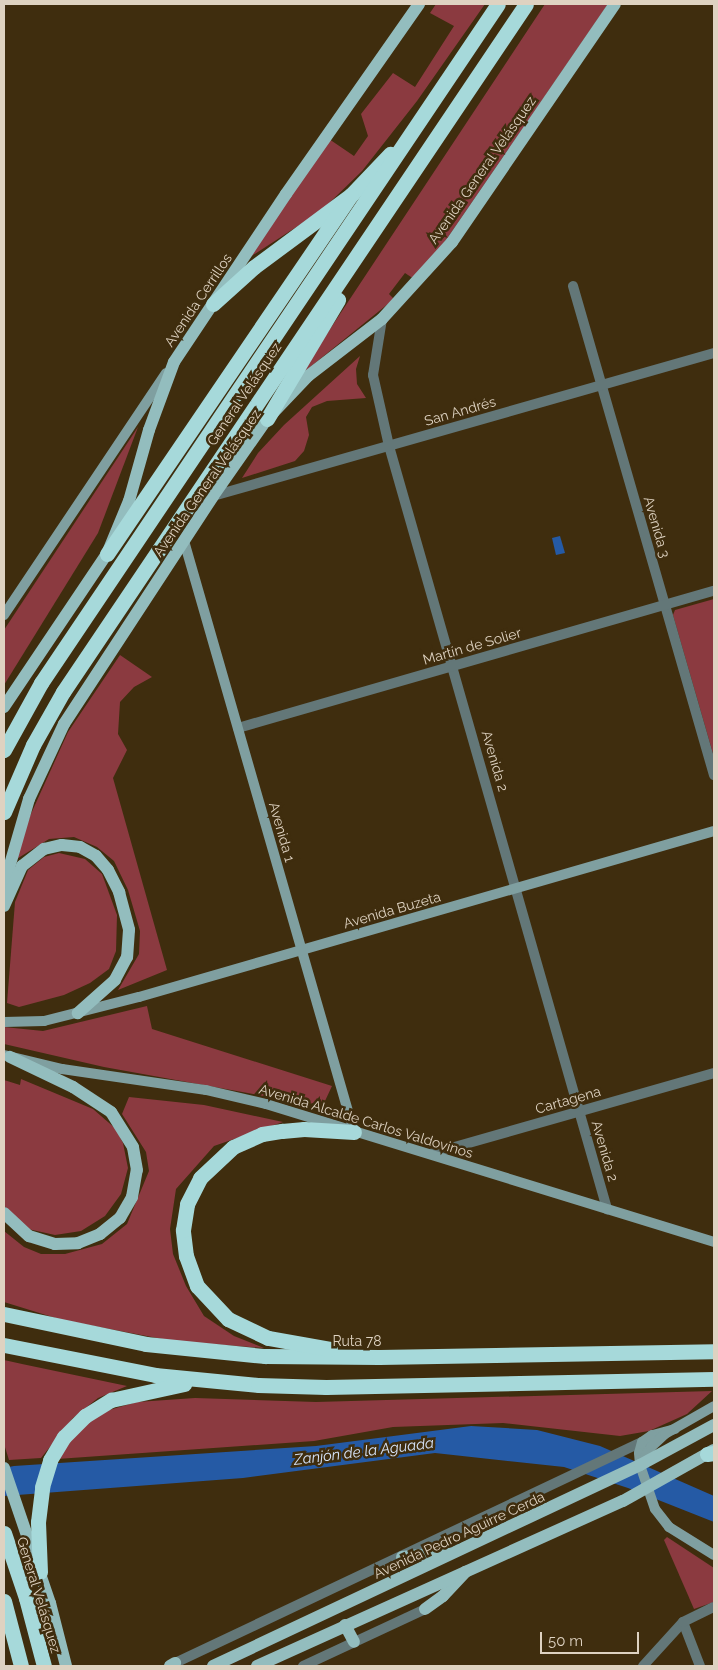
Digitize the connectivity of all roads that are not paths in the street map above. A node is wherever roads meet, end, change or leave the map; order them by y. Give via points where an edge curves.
1 (420, 4) edge
2 (498, 4) edge
3 (526, 4) edge
4 (615, 4) edge
5 (412, 133) junction
6 (351, 195) junction
7 (389, 207) junction
8 (573, 286) dead end
9 (213, 304) junction
10 (382, 319) junction
11 (714, 353) edge
12 (174, 362) junction
13 (602, 385) junction
14 (267, 419) junction
15 (389, 446) junction
16 (213, 496) junction
17 (184, 541) junction
18 (107, 554) junction
19 (714, 591) edge
20 (665, 606) junction
21 (4, 615) edge
22 (453, 666) junction
23 (4, 708) edge
24 (238, 728) junction
25 (4, 750) edge
26 (714, 775) edge
27 (4, 812) edge
28 (714, 831) edge
29 (4, 885) edge
30 (518, 887) junction
31 (4, 906) edge
32 (302, 950) junction
33 (78, 1013) junction
34 (4, 1022) edge
35 (7, 1056) edge
36 (714, 1073) edge
37 (580, 1111) junction
38 (354, 1132) junction
39 (430, 1154) junction
40 (607, 1209) junction
41 (4, 1213) edge
42 (714, 1242) edge
43 (4, 1314) edge
44 (4, 1345) edge
45 (714, 1351) edge
46 (378, 1357) junction
47 (714, 1379) edge
48 (208, 1382) junction
49 (714, 1406) edge
50 (714, 1425) edge
51 (643, 1450) junction
52 (712, 1452) edge
53 (640, 1466) junction
54 (4, 1468) edge
55 (648, 1489) junction
56 (4, 1533) edge
57 (460, 1551) junction
58 (714, 1555) edge
59 (402, 1557) junction
60 (468, 1569) junction
61 (40, 1572) junction
62 (4, 1601) edge
63 (714, 1607) edge
64 (425, 1609) joint
65 (683, 1622) junction
66 (345, 1625) junction
67 (354, 1642) junction
68 (172, 1665) edge
69 (21, 1666) edge
70 (44, 1666) edge
71 (66, 1666) edge
72 (213, 1666) edge
73 (257, 1666) edge
74 (303, 1666) edge
75 (643, 1666) edge
76 (700, 1666) edge

1 - 9 main road, Avenida Cerrillos
2 - 5 highway, General Velásquez
3 - 7 highway, General Velásquez
4 - 10 main road, Avenida General Velásquez via 452,242
5 - 6 highway
5 - 25 highway, General Velásquez via 41,684
6 - 9 highway via 254,267
6 - 18 highway
7 - 14 highway
7 - 27 highway, General Velásquez via 64,692 29,754
8 - 13 street, Avenida 3
9 - 12 main road, Avenida Cerrillos
10 - 14 main road, Avenida General Velásquez via 308,376
10 - 15 street, Avenida 2 via 373,374
11 - 13 street, San Andrés
12 - 18 main road via 149,430 126,508
12 - 21 main road, Avenida Cerrillos
13 - 15 street, San Andrés
13 - 20 street, Avenida 3
14 - 16 main road, Avenida General Velásquez
15 - 16 street, San Andrés
15 - 22 street, Avenida 2
16 - 17 main road, Avenida General Velásquez
17 - 24 main road, Avenida 1
17 - 29 main road, Avenida General Velásquez via 76,705 53,746 29,799
18 - 23 main road
19 - 20 street, Martín de Solier
20 - 22 street, Martín de Solier
20 - 26 street, Avenida 3
22 - 24 street, Martín de Solier
22 - 30 street, Avenida 2
24 - 32 main road, Avenida 1
28 - 30 main road, Avenida Buzeta
30 - 32 main road, Avenida Buzeta
30 - 37 street, Avenida 2
31 - 33 main road via 22,866 44,848 80,847 96,856 108,870 119,892 129,930 127,957 115,980
32 - 33 main road, Avenida Buzeta
32 - 38 main road, Avenida 1
33 - 34 main road via 34,1022
35 - 38 main road, Avenida Alcalde Carlos Valdovinos via 62,1069 236,1096
35 - 41 main road via 73,1087 111,1112 133,1147 136,1170 132,1197 120,1218 100,1234 78,1243 55,1244 29,1236
36 - 37 street, Cartagena
37 - 39 street, Cartagena
37 - 40 street, Avenida 2
38 - 39 main road, Avenida Alcalde Carlos Valdovinos
38 - 46 highway via 304,1128 262,1134 233,1147 209,1167 192,1191 184,1218 183,1242 197,1286 216,1309 238,1326 285,1342
39 - 40 main road, Avenida Alcalde Carlos Valdovinos
40 - 42 main road, Avenida Alcalde Carlos Valdovinos
43 - 46 highway, Ruta 78 via 103,1337 187,1349 265,1356
44 - 48 highway via 103,1366
45 - 46 highway, Ruta 78
47 - 48 highway via 326,1387
48 - 61 highway via 163,1387 112,1400 74,1426 50,1460 40,1500
49 - 51 main road
50 - 51 main road, Avenida Pedro Aguirre Cerda
51 - 53 main road, Avenida Pedro Aguirre Cerda
51 - 59 street, Avenida Pedro Aguirre Cerda via 570,1478
52 - 55 main road
53 - 55 main road
53 - 57 main road, Avenida Pedro Aguirre Cerda
54 - 61 main road
55 - 58 main road via 654,1506 669,1527
55 - 60 main road
56 - 70 highway, General Velásquez
57 - 59 main road
57 - 72 main road, Avenida Pedro Aguirre Cerda
59 - 68 street, Avenida Pedro Aguirre Cerda
60 - 64 main road via 444,1596
60 - 66 main road
61 - 71 main road
62 - 69 highway
63 - 65 street
64 - 67 street
65 - 75 street
65 - 76 street
66 - 67 main road
66 - 73 main road
67 - 74 street

